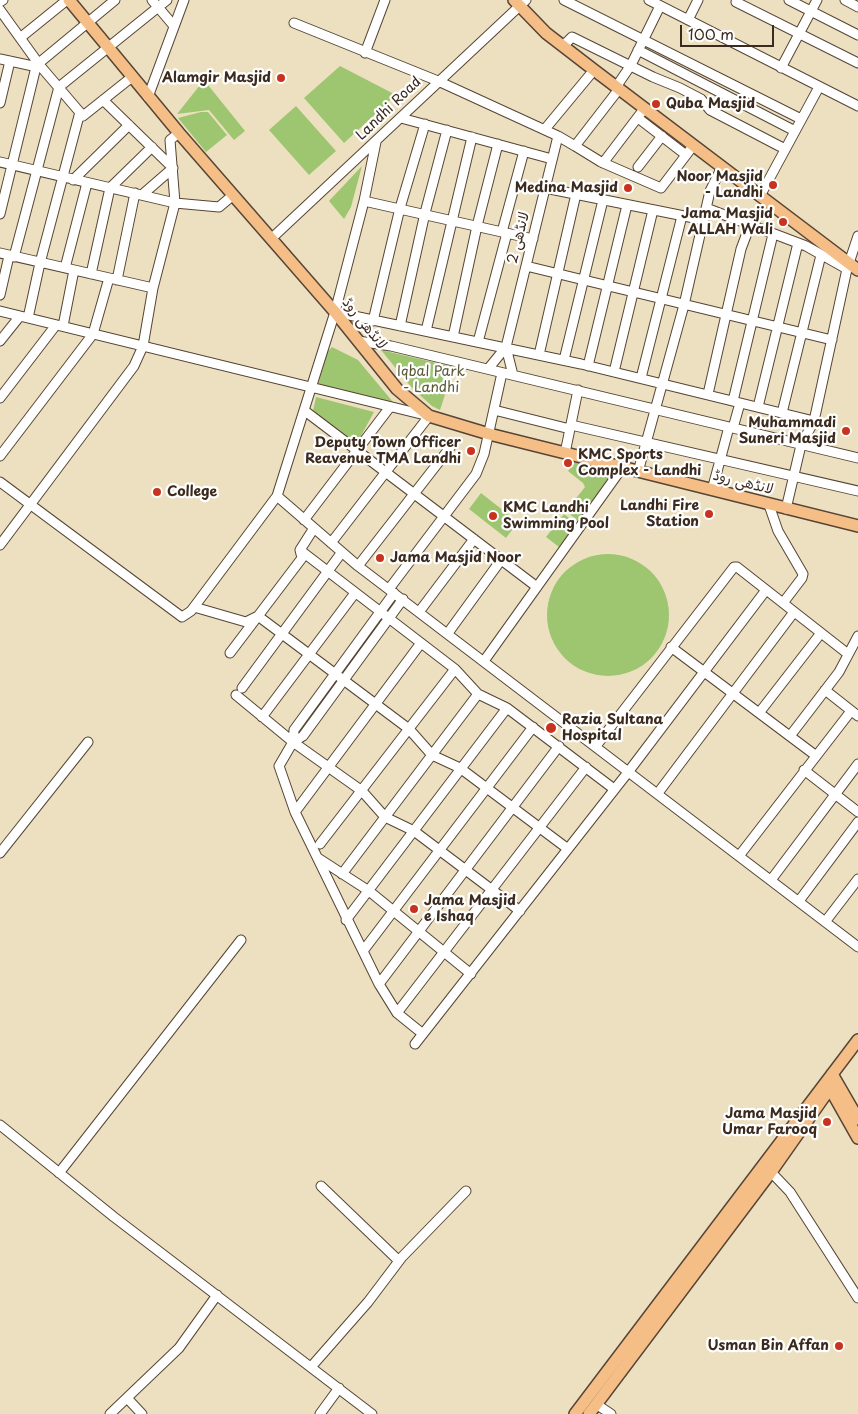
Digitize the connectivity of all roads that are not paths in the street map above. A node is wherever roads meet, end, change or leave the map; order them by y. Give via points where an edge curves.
1 (3, 0) edge
2 (68, 0) edge
3 (115, 0) edge
4 (152, 0) edge
5 (168, 0) edge
6 (184, 0) edge
7 (385, 0) edge
8 (564, 0) edge
9 (649, 0) edge
10 (698, 0) edge
11 (789, 0) edge
12 (816, 0) edge
13 (845, 0) edge
14 (0, 2) edge
15 (520, 2) edge
16 (736, 2) dead end
17 (660, 6) junction
18 (858, 7) edge
19 (158, 8) junction
20 (0, 10) edge
21 (810, 11) junction
22 (688, 20) junction
23 (88, 22) junction
24 (294, 23) dead end
25 (174, 26) junction
26 (799, 33) junction
27 (858, 36) edge
28 (20, 38) junction
29 (644, 39) junction
30 (563, 46) junction
31 (108, 48) junction
32 (638, 50) junction
33 (365, 53) junction
34 (0, 59) edge
35 (10, 61) junction
36 (858, 63) edge
37 (631, 64) junction
38 (39, 66) junction
39 (781, 68) junction
40 (594, 70) junction
41 (132, 77) junction
42 (438, 81) junction
43 (59, 87) junction
44 (819, 87) junction
45 (618, 88) junction
46 (148, 97) junction
47 (103, 100) junction
48 (0, 103) edge
49 (858, 106) edge
50 (80, 112) junction
51 (641, 113) junction
52 (401, 118) junction
53 (801, 119) junction
54 (425, 124) junction
55 (130, 125) junction
56 (545, 129) junction
57 (447, 130) junction
58 (795, 131) junction
59 (179, 133) junction
60 (557, 136) junction
61 (662, 136) junction
62 (472, 137) junction
63 (376, 142) junction
64 (498, 144) junction
65 (575, 146) junction
66 (152, 147) junction
67 (786, 149) junction
68 (690, 150) junction
69 (524, 151) junction
70 (552, 159) junction
71 (0, 162) edge
72 (603, 163) junction
73 (12, 165) junction
74 (638, 167) dead end
75 (173, 168) junction
76 (722, 168) junction
77 (36, 171) junction
78 (62, 178) junction
79 (73, 180) junction
80 (87, 183) junction
81 (110, 188) junction
82 (545, 188) junction
83 (139, 194) junction
84 (576, 194) junction
85 (232, 196) junction
86 (760, 196) junction
87 (602, 200) junction
88 (364, 201) junction
89 (175, 203) junction
90 (627, 205) junction
91 (400, 208) junction
92 (706, 208) junction
93 (653, 210) junction
94 (425, 213) junction
95 (0, 214) edge
96 (682, 216) junction
97 (451, 219) junction
98 (704, 220) junction
99 (750, 225) junction
100 (477, 226) junction
101 (504, 232) junction
102 (773, 234) junction
103 (858, 236) edge
104 (272, 238) junction
105 (533, 239) junction
106 (798, 243) junction
107 (8, 255) edge
108 (821, 255) junction
109 (40, 262) junction
110 (526, 266) junction
111 (851, 267) edge
112 (70, 269) junction
113 (91, 274) junction
114 (558, 274) junction
115 (113, 279) junction
116 (583, 280) junction
117 (608, 286) junction
118 (153, 288) junction
119 (633, 292) junction
120 (0, 295) edge
121 (661, 299) junction
122 (684, 305) junction
123 (0, 311) edge
124 (335, 312) junction
125 (727, 315) junction
126 (24, 317) junction
127 (373, 321) junction
128 (752, 321) junction
129 (59, 325) junction
130 (400, 326) junction
131 (778, 327) junction
132 (426, 331) junction
133 (802, 333) junction
134 (93, 334) junction
135 (454, 337) junction
136 (832, 340) junction
137 (0, 341) edge
138 (358, 341) junction
139 (478, 342) junction
140 (143, 346) junction
141 (506, 347) junction
142 (539, 355) junction
143 (564, 360) junction
144 (588, 366) junction
145 (488, 369) junction
146 (502, 372) junction
147 (614, 372) junction
148 (514, 375) junction
149 (641, 378) junction
150 (664, 383) junction
151 (312, 388) junction
152 (578, 390) junction
153 (708, 394) junction
154 (0, 398) edge
155 (737, 402) junction
156 (390, 407) junction
157 (758, 407) junction
158 (656, 409) junction
159 (494, 410) junction
160 (305, 411) junction
161 (782, 413) junction
162 (429, 416) junction
163 (814, 421) junction
164 (570, 427) junction
165 (731, 428) junction
166 (489, 434) junction
167 (645, 442) junction
168 (452, 445) dead end
169 (801, 445) junction
170 (356, 451) junction
171 (565, 453) junction
172 (856, 455) edge
173 (0, 456) edge
174 (720, 459) junction
175 (622, 468) junction
176 (384, 471) junction
177 (638, 472) junction
178 (794, 476) junction
179 (0, 482) edge
180 (712, 490) junction
181 (858, 491) edge
182 (414, 494) junction
183 (277, 496) junction
184 (31, 505) junction
185 (769, 505) junction
186 (786, 509) junction
187 (444, 516) junction
188 (304, 520) junction
189 (858, 526) edge
190 (314, 528) junction
191 (474, 539) junction
192 (331, 543) junction
193 (0, 545) edge
194 (300, 550) junction
195 (342, 552) junction
196 (501, 560) junction
197 (358, 566) junction
198 (329, 573) junction
199 (537, 587) junction
200 (766, 590) junction
201 (391, 591) junction
202 (355, 593) junction
203 (403, 599) junction
204 (784, 603) junction
205 (194, 607) junction
206 (380, 612) junction
207 (419, 612) junction
208 (794, 612) junction
209 (258, 616) junction
210 (389, 619) junction
211 (448, 633) junction
212 (821, 633) junction
213 (283, 635) junction
214 (858, 636) edge
215 (421, 643) junction
216 (671, 647) junction
217 (230, 653) dead end
218 (308, 653) junction
219 (848, 654) junction
220 (484, 661) junction
221 (455, 669) junction
222 (704, 671) junction
223 (335, 673) junction
224 (344, 680) junction
225 (825, 690) junction
226 (732, 693) junction
227 (478, 694) junction
228 (376, 704) junction
229 (507, 708) junction
230 (855, 712) edge
231 (758, 713) junction
232 (262, 717) junction
233 (533, 727) junction
234 (409, 730) junction
235 (790, 736) junction
236 (88, 742) dead end
237 (293, 742) junction
238 (558, 746) junction
239 (596, 746) junction
240 (432, 755) junction
241 (815, 755) junction
242 (858, 764) edge
243 (329, 766) junction
244 (586, 767) junction
245 (460, 768) junction
246 (804, 770) junction
247 (629, 771) junction
248 (486, 787) junction
249 (614, 789) junction
250 (362, 791) junction
251 (658, 793) junction
252 (835, 794) junction
253 (513, 807) junction
254 (295, 812) junction
255 (858, 812) edge
256 (385, 817) junction
257 (858, 822) edge
258 (540, 827) junction
259 (414, 831) junction
260 (320, 844) dead end
261 (568, 849) junction
262 (439, 850) junction
263 (0, 853) edge
264 (739, 856) junction
265 (317, 857) junction
266 (465, 870) junction
267 (342, 874) junction
268 (858, 879) edge
269 (771, 880) junction
270 (491, 890) junction
271 (369, 891) junction
272 (799, 901) junction
273 (394, 910) junction
274 (520, 911) junction
275 (346, 920) junction
276 (825, 922) junction
277 (419, 931) junction
278 (241, 940) dead end
279 (857, 944) edge
280 (363, 951) junction
281 (444, 952) junction
282 (471, 974) junction
283 (379, 984) junction
284 (398, 1014) junction
285 (423, 1034) junction
286 (858, 1040) edge
287 (415, 1044) dead end
288 (858, 1052) edge
289 (831, 1081) junction
290 (858, 1119) edge
291 (0, 1125) edge
292 (858, 1138) edge
293 (771, 1172) junction
294 (59, 1173) junction
295 (321, 1186) dead end
296 (466, 1192) dead end
297 (399, 1261) junction
298 (217, 1295) junction
299 (858, 1298) edge
300 (311, 1367) junction
301 (339, 1388) junction
302 (127, 1398) junction
303 (596, 1404) junction
304 (110, 1414) edge
305 (142, 1414) edge
306 (320, 1414) edge
307 (372, 1414) edge
308 (575, 1414) edge
309 (588, 1414) edge
310 (610, 1414) edge

1 - 14 street
2 - 23 main road, لانڈھی روڈ
2 - 28 street
3 - 23 street
4 - 19 street
5 - 19 street
6 - 25 street
7 - 33 street
8 - 29 street
9 - 17 street
10 - 22 street
11 - 21 street
12 - 21 street
13 - 18 street
15 - 30 main road
15 - 42 street, Landhi Road
16 - 26 street
17 - 22 street
17 - 29 street
19 - 25 street
19 - 31 street
20 - 28 street
21 - 26 street
21 - 27 street
22 - 39 street
23 - 31 main road, لانڈھی روڈ
23 - 38 street
24 - 33 street
25 - 46 street
26 - 36 street
26 - 39 street
28 - 38 street
29 - 32 street
29 - 53 street
30 - 37 street via 572,37
30 - 40 main road
31 - 41 main road, لانڈھی روڈ
31 - 43 street
32 - 37 street
32 - 58 street
33 - 42 street
34 - 35 street
35 - 38 street
35 - 48 street
37 - 45 street
37 - 67 street via 653,78 701,99 710,110
38 - 43 street
38 - 73 street
39 - 44 street
40 - 45 main road
40 - 56 street
41 - 46 main road, لانڈھی روڈ
41 - 47 street
42 - 52 street, Landhi Road
42 - 56 street
43 - 50 street
43 - 77 street
44 - 49 street
44 - 53 street
45 - 51 main road
45 - 65 street
46 - 59 main road, لانڈھی روڈ
47 - 50 street via 83,116
47 - 55 street
50 - 78 street
51 - 61 street
51 - 68 main road
51 - 72 street
52 - 54 street
52 - 63 street, Landhi Road
53 - 58 street
54 - 57 street
54 - 91 street
55 - 66 street
55 - 79 street
56 - 60 street
57 - 62 street
57 - 94 street
58 - 67 street
59 - 75 street via 170,140
59 - 85 main road, لانڈھی روڈ
60 - 65 street
60 - 70 street, لانڈھی 2
61 - 68 street
61 - 74 street
62 - 64 street
62 - 97 street
63 - 88 street
63 - 104 street, Landhi Road
64 - 69 street
64 - 100 street
65 - 72 street
66 - 75 street
66 - 81 street
67 - 86 street
68 - 72 street via 661,188
68 - 76 main road
69 - 70 street
69 - 101 street
70 - 82 street, لانڈھی 2
71 - 73 street
73 - 77 street
73 - 95 street
75 - 83 street
75 - 89 street
76 - 86 main road
76 - 92 street via 710,191
77 - 78 street
77 - 107 street
78 - 79 street
78 - 109 street
79 - 80 street
80 - 81 street
80 - 112 street
81 - 83 street
81 - 113 street
82 - 84 street
82 - 105 street, لانڈھی 2
83 - 89 street
83 - 115 street
84 - 87 street
84 - 114 street
85 - 89 street via 219,206
85 - 104 main road, لانڈھی روڈ
86 - 111 main road
87 - 90 street
87 - 116 street
88 - 91 street
88 - 124 street
89 - 118 street
90 - 93 street
90 - 117 street
91 - 94 street
91 - 127 street
92 - 98 street
92 - 99 street
93 - 96 street
93 - 119 street
94 - 97 street
94 - 130 street
96 - 98 street
96 - 121 street
97 - 100 street
97 - 132 street
98 - 122 street
99 - 102 street
99 - 125 street via 741,249
100 - 101 street
100 - 135 street
101 - 105 street
101 - 139 street
102 - 106 street
102 - 128 street
103 - 111 street
104 - 124 main road, لانڈھی روڈ
105 - 110 street, لانڈھی 2
106 - 108 street
106 - 131 street
107 - 109 street
107 - 120 street
108 - 111 street
108 - 133 street
109 - 112 street
109 - 126 street
110 - 114 street
110 - 141 street, لانڈھی 2
111 - 136 street
112 - 113 street
112 - 129 street
113 - 115 street
114 - 116 street
114 - 142 street
115 - 118 street
115 - 134 street
116 - 117 street
116 - 143 street
117 - 119 street
117 - 144 street
118 - 140 street
119 - 121 street
119 - 147 street
121 - 122 street
121 - 149 street
122 - 125 street
122 - 150 street
123 - 126 street
124 - 127 street
124 - 138 main road, لانڈھی روڈ
124 - 151 street
125 - 128 street
125 - 153 street
126 - 129 street
126 - 137 street
127 - 130 street
128 - 131 street
128 - 155 street
129 - 134 street
129 - 154 street
130 - 132 street
131 - 133 street
131 - 157 street
132 - 135 street
133 - 136 street
133 - 161 street
134 - 140 street
134 - 173 street
135 - 139 street
136 - 163 street
138 - 145 street
138 - 162 main road, لانڈھی روڈ via 397,389
139 - 141 street
140 - 151 street
140 - 184 street via 134,366
141 - 142 street
141 - 145 street
141 - 148 street
142 - 143 street
143 - 144 street
144 - 147 street
145 - 146 street
146 - 148 street
146 - 159 street
147 - 149 street
148 - 152 street
149 - 150 street
150 - 153 street
150 - 158 street
151 - 156 street
151 - 160 street
152 - 158 street
152 - 164 street
153 - 155 street
155 - 157 street
155 - 165 street
156 - 162 street
156 - 170 street
157 - 161 street
158 - 165 street
158 - 167 street
159 - 164 street
159 - 166 street
160 - 170 street
160 - 183 street
161 - 163 street
162 - 166 main road, لانڈھی روڈ
162 - 176 street
163 - 169 street
164 - 167 street
164 - 171 street
165 - 169 street
165 - 174 street
166 - 171 main road, لانڈھی روڈ
166 - 187 street via 476,474
167 - 174 street
167 - 177 street
168 - 182 street
169 - 172 street
169 - 178 street
170 - 176 street
170 - 188 street
171 - 175 main road, لانڈھی روڈ
174 - 178 street
174 - 180 street
175 - 177 main road, لانڈھی روڈ
175 - 199 street
176 - 182 street
176 - 192 street
177 - 180 main road, لانڈھی روڈ
178 - 181 street
178 - 186 street
179 - 184 street
180 - 185 main road, لانڈھی روڈ
182 - 187 street
182 - 197 street
183 - 188 street
183 - 205 street
184 - 193 street
184 - 205 street via 182,617
185 - 186 main road, لانڈھی روڈ
185 - 204 street via 778,531 803,574
186 - 189 main road, لانڈھی روڈ
187 - 191 street
187 - 201 street
188 - 190 street
190 - 192 street
190 - 194 street
191 - 196 street
191 - 207 street
192 - 195 street
194 - 198 street
194 - 209 street via 302,558
195 - 197 street
195 - 198 street
196 - 199 street
196 - 211 street
197 - 201 street
198 - 202 street
198 - 213 street
199 - 220 street
200 - 204 street
200 - 216 street via 734,567
200 - 222 street
201 - 203 street
201 - 206 street
202 - 206 street
202 - 218 street
203 - 207 street
203 - 210 street
204 - 208 street
205 - 209 street via 246,622
206 - 210 street
206 - 223 street
207 - 211 street
208 - 212 street
208 - 226 street
209 - 213 street
209 - 217 street
210 - 215 street
210 - 224 street
211 - 220 street
212 - 219 street
212 - 231 street
213 - 218 street
213 - 232 street via 239,692
214 - 219 street
215 - 221 street
215 - 228 street
216 - 222 street
216 - 239 street
218 - 223 street
218 - 232 street
219 - 225 street
220 - 239 street
221 - 227 street
221 - 234 street
222 - 226 street
222 - 247 street
223 - 224 street
223 - 237 street via 294,730
224 - 228 street
224 - 237 street via 303,736
225 - 230 street
225 - 235 street
226 - 231 street
226 - 251 street
227 - 229 street
227 - 240 street
228 - 234 street
228 - 243 street
229 - 233 street
229 - 245 street
230 - 241 street
231 - 235 street
232 - 237 street
233 - 238 street
233 - 248 street
234 - 240 street
234 - 250 street
235 - 241 street
236 - 263 street
237 - 243 street
237 - 254 street via 279,766
238 - 244 street
238 - 253 street
239 - 247 street
240 - 245 street
240 - 256 street
241 - 246 street
242 - 252 street
243 - 250 street
243 - 254 street
244 - 249 street
244 - 258 street
245 - 248 street
245 - 259 street
246 - 252 street
246 - 264 street
247 - 249 street
247 - 251 street
248 - 253 street
248 - 262 street
249 - 261 street
250 - 256 street
250 - 260 street
251 - 264 street
252 - 255 street
252 - 269 street
253 - 258 street
253 - 266 street
254 - 265 street
256 - 259 street
256 - 267 street
257 - 272 street
258 - 261 street
258 - 270 street
259 - 262 street
259 - 271 street
261 - 274 street
262 - 266 street
262 - 273 street
264 - 269 street
265 - 267 street
265 - 275 street
266 - 270 street
266 - 277 street
267 - 271 street
268 - 276 street
269 - 272 street
270 - 274 street
270 - 281 street
271 - 273 street
271 - 275 street
272 - 276 street
273 - 277 street
273 - 280 street
274 - 282 street
275 - 280 street
276 - 279 street
277 - 281 street
277 - 283 street
278 - 294 street
280 - 283 street
281 - 282 street
281 - 284 street
282 - 285 street
283 - 284 street
284 - 285 street
285 - 287 street
286 - 289 main road
288 - 289 main road
289 - 290 main road
289 - 292 main road via 837,1104
289 - 293 main road
289 - 308 main road
291 - 294 street
293 - 299 street via 790,1192
293 - 303 main road
294 - 298 street
295 - 297 street
296 - 297 street
297 - 300 street
298 - 300 street
298 - 302 street via 179,1348
300 - 301 street
301 - 306 street
301 - 307 street
302 - 304 street
302 - 305 street
303 - 309 main road
303 - 310 street

